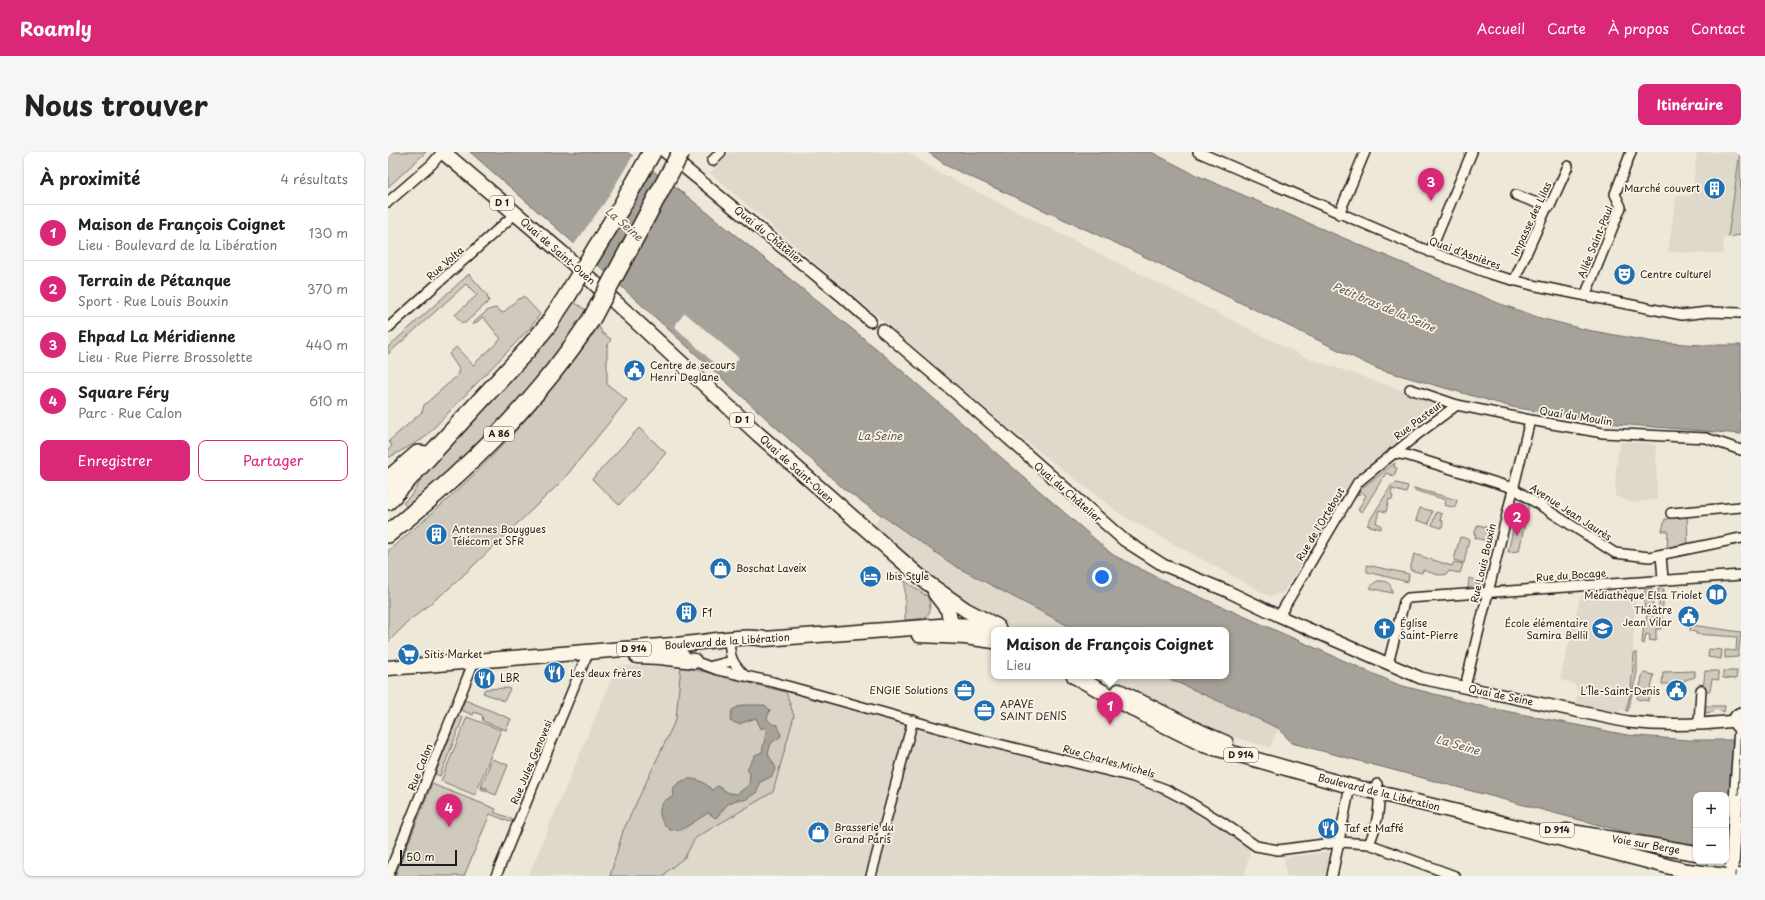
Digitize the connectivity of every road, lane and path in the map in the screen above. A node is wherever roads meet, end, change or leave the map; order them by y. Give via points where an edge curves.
1 (442, 152) edge
2 (652, 152) edge
3 (666, 152) edge
4 (681, 152) edge
5 (721, 152) edge
6 (1198, 152) edge
7 (1365, 152) edge
8 (1472, 152) edge
9 (1631, 152) edge
10 (1215, 156) edge
11 (712, 160) dead end
12 (1568, 166) dead end
13 (1516, 195) dead end
14 (390, 200) edge
15 (1547, 207) junction
16 (515, 214) junction
17 (1339, 214) junction
18 (1430, 252) junction
19 (1514, 281) junction
20 (1585, 296) junction
21 (1741, 313) edge
22 (870, 321) dead end
23 (388, 328) edge
24 (882, 330) dead end
25 (1410, 390) dead end
26 (1457, 405) junction
27 (1530, 420) junction
28 (1741, 450) edge
29 (1393, 453) junction
30 (428, 456) junction
31 (388, 480) edge
32 (1513, 488) junction
33 (388, 501) edge
34 (1741, 506) edge
35 (1671, 512) dead end
36 (388, 534) edge
37 (1741, 538) edge
38 (1661, 554) junction
39 (1741, 575) edge
40 (1663, 579) junction
41 (926, 582) junction
42 (1488, 592) junction
43 (966, 610) junction
44 (1279, 616) junction
45 (920, 627) junction
46 (998, 627) edge
47 (959, 630) junction
48 (991, 630) edge
49 (991, 639) edge
50 (730, 648) junction
51 (680, 652) junction
52 (591, 657) junction
53 (694, 662) junction
54 (1388, 664) junction
55 (472, 666) junction
56 (712, 666) junction
57 (390, 671) edge
58 (744, 675) junction
59 (1084, 679) edge
60 (1084, 679) edge
61 (1465, 687) junction
62 (1700, 690) dead end
63 (913, 720) junction
64 (1699, 723) junction
65 (1740, 725) edge
66 (1354, 782) junction
67 (1381, 794) junction
68 (1628, 840) junction
69 (1340, 842) junction
70 (1594, 842) junction
71 (1741, 842) edge
72 (1369, 844) junction
73 (1613, 845) junction
74 (1693, 852) edge
75 (1633, 858) junction
76 (1734, 870) edge
77 (1689, 874) edge
78 (388, 876) edge
79 (496, 876) edge
80 (871, 876) edge
81 (1332, 876) edge
82 (1455, 876) edge

1 - 14 street via 432,164
1 - 16 main road, Quai de Saint-Ouen / D 1
2 - 30 highway, bridge via 547,326
3 - 22 street, Quai du Châtelier
4 - 36 highway, A 86, bridge via 592,318 554,372 483,451 429,501
5 - 11 street
6 - 10 street, Quai d'Asnières
7 - 17 street
8 - 18 street
9 - 20 street, Allée Saint-Paul via 1615,194 1622,207
10 - 17 street, Quai d'Asnières
12 - 15 street, Impasse des Lilas via 1550,206
13 - 15 street
15 - 19 street, Impasse des Lilas
16 - 23 street, Rue Volta
16 - 41 main road, Quai de Saint-Ouen / D 1 via 562,253 758,434
17 - 18 street, Quai d'Asnières
18 - 19 street, Quai d'Asnières
19 - 20 street, Quai d'Asnières
20 - 21 street, Quai d'Asnières via 1682,315 1708,312
24 - 44 street, Quai du Châtelier via 1124,540 1163,565
25 - 26 street, Quai du Moulin
26 - 27 street, Quai du Moulin
26 - 29 street, Rue Pasteur
27 - 28 street, Quai du Moulin via 1602,433 1706,438
27 - 32 street, Rue Louis Bouxin
29 - 32 street, Avenue Jean Jaurès
29 - 44 street, Rue de l'Ortebout via 1358,482
30 - 31 highway via 418,454
30 - 33 highway
32 - 38 street, Avenue Jean Jaurès via 1615,553 1638,556
32 - 42 street, Rue Louis Bouxin
34 - 35 street
37 - 38 street, Avenue Jean Jaurès
38 - 40 street
39 - 40 street, Rue du Bocage
40 - 42 street, Rue du Bocage
41 - 43 main road, Quai de Saint-Ouen / D 1
41 - 45 main road via 938,609 935,617
41 - 47 main road, D 1 via 943,601
42 - 54 street, Rue du Bocage via 1408,598 1404,602
42 - 61 street, Rue Louis Bouxin
43 - 46 main road, Quai de Saint-Ouen
43 - 47 main road
44 - 54 street, Quai de Seine
45 - 47 main road, Boulevard de la Libération / D 914
45 - 50 main road, Boulevard de la Libération / D 914 via 764,639 757,637
47 - 48 main road, Boulevard de la Libération / D 914
47 - 49 main road, D 914
47 - 50 main road, Boulevard de la Libération / D 914
50 - 51 main road, Boulevard de la Libération / D 914
50 - 56 street
50 - 57 main road, Boulevard de la Libération / D 914 via 613,651
50 - 58 street via 738,670
51 - 52 main road, Boulevard de la Libération / D 914
51 - 53 street, Rue Charles Michels
52 - 53 main road via 660,657
52 - 55 main road, Boulevard de la Libération / D 914
52 - 79 street, Rue Jules Genovesi
53 - 56 street, Rue Charles Michels
54 - 61 street, Quai de Seine via 1421,678
55 - 57 main road, Boulevard de la Libération / D 914
55 - 78 street, Rue Calon
56 - 58 street, Rue Charles Michels via 718,670
58 - 63 street, Rue Charles Michels
59 - 66 main road, D 914 via 1209,736
60 - 66 main road, Boulevard de la Libération / D 914 via 1154,720 1204,745
61 - 64 street, Quai de Seine via 1628,722
62 - 64 street
63 - 69 street, Rue Charles Michels via 1133,778 1165,789 1222,822 1256,846 1278,850
63 - 80 street
64 - 65 street, Quai de Seine
65 - 76 main road, bridge
66 - 67 main road, Boulevard de la Libération / D 914
66 - 69 street
67 - 70 main road, Boulevard de la Libération / D 914
67 - 70 main road, Boulevard de la Libération / D 914 via 1520,820
67 - 72 street via 1373,836
68 - 70 main road, Voie sur Berge / D 914
68 - 73 main road, D 914
68 - 74 main road, Voie sur Berge / D 914
69 - 72 street, Rue Charles Michels
69 - 81 street
70 - 73 main road, D 914
70 - 75 main road, Boulevard de la Libération / D 914
71 - 76 main road
72 - 82 street, Rue Charles Michels
73 - 75 main road, D 914
75 - 77 main road, Boulevard de la Libération / D 914
76 - 77 main road, Boulevard de la Libération / D 914 via 1693,870

